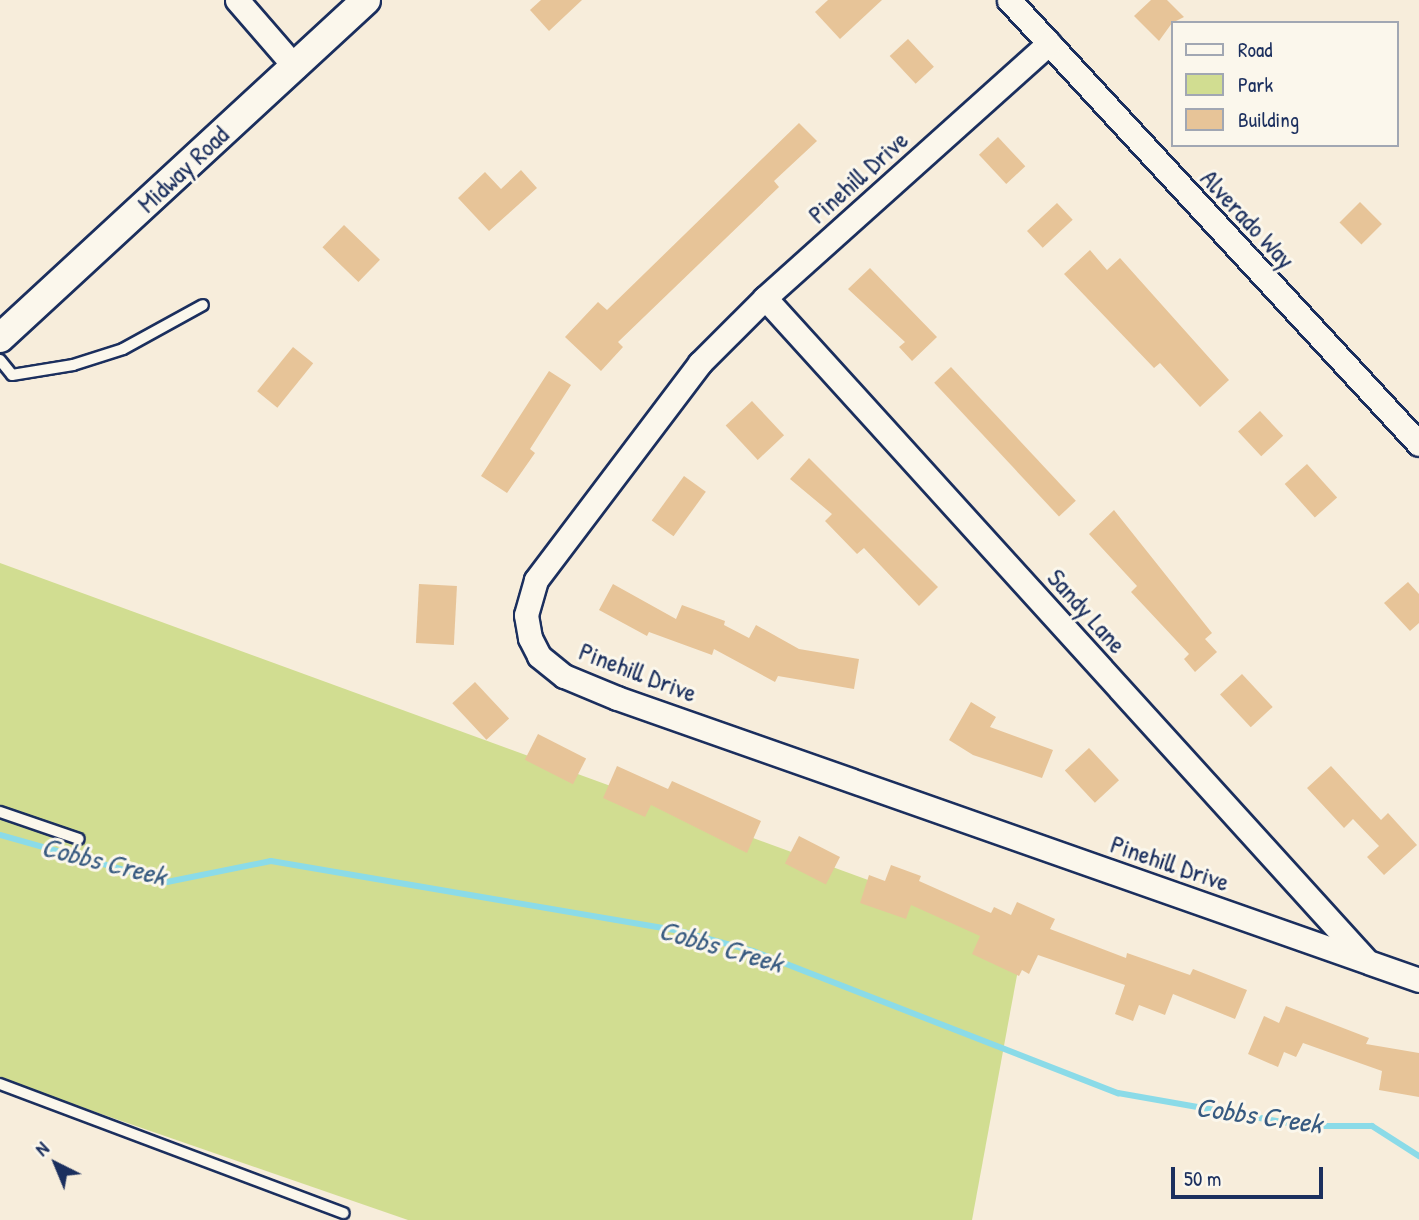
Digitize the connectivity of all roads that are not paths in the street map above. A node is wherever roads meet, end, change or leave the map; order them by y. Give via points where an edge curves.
1 (237, 0) edge
2 (366, 0) edge
3 (1009, 0) edge
4 (1049, 43) junction
5 (295, 67) junction
6 (765, 298) junction
7 (202, 305) dead end
8 (0, 338) edge
9 (0, 360) edge
10 (1419, 444) edge
11 (0, 812) edge
12 (79, 839) dead end
13 (1368, 962) junction
14 (1419, 980) edge
15 (0, 1084) edge
16 (344, 1213) dead end

1 - 5 street
2 - 5 street, Midway Road
3 - 4 street, Alverado Way
4 - 6 street, Pinehill Drive
4 - 10 street, Alverado Way
5 - 8 street, Midway Road
6 - 13 street, Sandy Lane
6 - 13 street, Pinehill Drive via 700,363 536,580 526,615 539,656 564,676 617,698
7 - 9 lane via 123,349 73,365 12,375
11 - 12 lane
13 - 14 street, Pinehill Drive
15 - 16 lane

